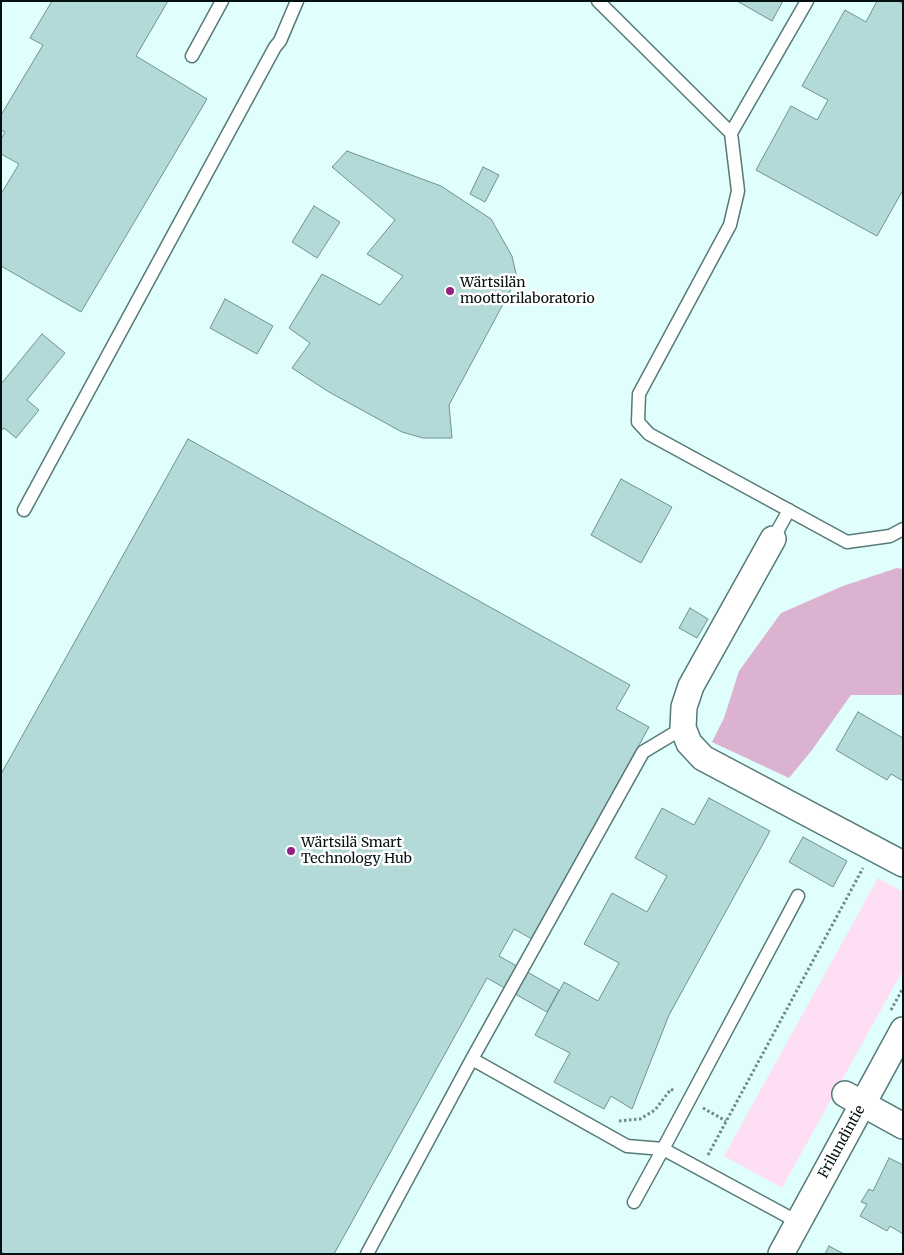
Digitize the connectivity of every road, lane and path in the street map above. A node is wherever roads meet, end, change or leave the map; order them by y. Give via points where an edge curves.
1 (222, 1) edge
2 (297, 1) edge
3 (598, 1) edge
4 (807, 1) edge
5 (192, 56) dead end
6 (731, 133) junction
7 (24, 510) dead end
8 (789, 510) junction
9 (903, 529) edge
10 (773, 539) joint
11 (683, 728) junction
12 (867, 862) dead end
13 (903, 864) edge
14 (798, 896) dead end
15 (903, 1030) edge
16 (472, 1059) junction
17 (854, 1099) junction
18 (690, 1100) junction
19 (614, 1121) dead end
20 (726, 1121) junction
21 (903, 1126) edge
22 (663, 1149) junction
23 (700, 1170) junction
24 (634, 1202) dead end
25 (798, 1222) junction
26 (366, 1254) edge
27 (781, 1254) edge

1 - 5 lane
2 - 7 lane via 280,41
3 - 6 lane
4 - 6 lane
6 - 8 lane via 738,191 730,225 639,394 638,422 650,434
8 - 9 lane via 847,542 890,536
8 - 10 lane
10 - 11 street via 691,686 684,707
11 - 13 street via 689,743 703,758
11 - 16 lane via 643,752
12 - 20 path
14 - 18 lane
15 - 17 street, Frilundintie
16 - 22 lane via 626,1146
16 - 26 lane
17 - 21 street
17 - 25 street, Frilundintie
18 - 19 path via 671,1089 656,1110 640,1119
18 - 20 path
18 - 22 lane
20 - 23 path
22 - 23 lane
22 - 24 lane
23 - 25 lane
25 - 27 street, Frilundintie

